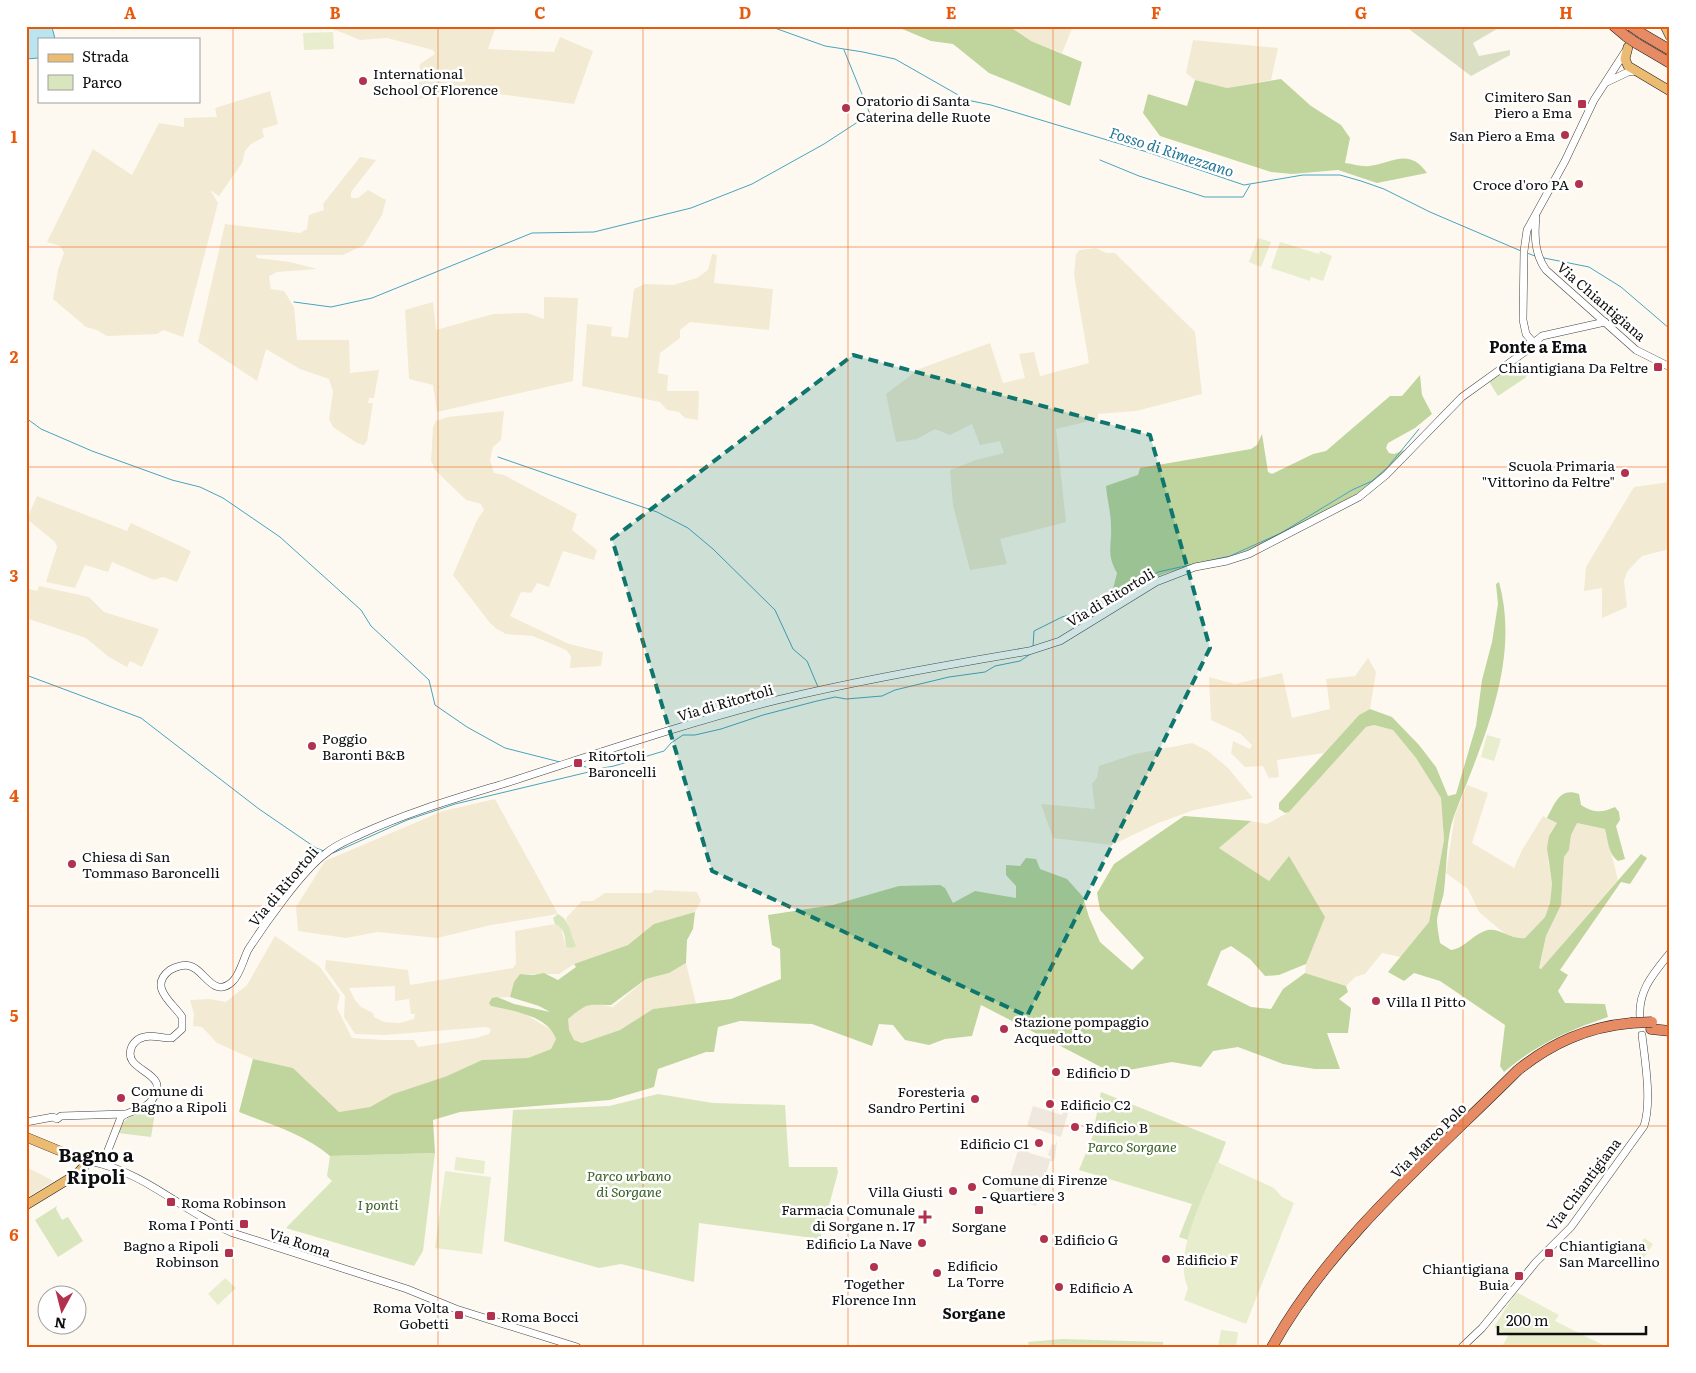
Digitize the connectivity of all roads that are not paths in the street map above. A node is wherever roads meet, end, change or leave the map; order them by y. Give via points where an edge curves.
1 (1614, 26) edge
2 (1631, 26) edge
3 (1630, 42) junction
4 (1670, 50) edge
5 (1670, 64) edge
6 (1639, 72) junction
7 (1605, 84) junction
8 (1668, 90) edge
9 (1538, 210) junction
10 (1605, 322) junction
11 (1533, 343) junction
12 (1670, 367) edge
13 (1670, 953) edge
14 (1634, 1023) junction
15 (1670, 1025) edge
16 (1651, 1026) junction
17 (1670, 1031) edge
18 (1642, 1036) dead end
19 (125, 1114) junction
20 (26, 1122) edge
21 (1471, 1122) junction
22 (26, 1137) edge
23 (89, 1161) junction
24 (103, 1163) junction
25 (26, 1205) edge
26 (577, 1347) edge
27 (1272, 1347) edge
28 (1279, 1347) edge
29 (1462, 1347) edge

1 - 3 highway
2 - 4 highway, bridge
3 - 5 highway
3 - 6 main road via 1626,64
3 - 7 street, Via Chiantigiana
6 - 7 street via 1628,72
6 - 8 main road
7 - 9 street, Via Chiantigiana
9 - 10 street, Via Chiantigiana via 1535,227 1539,257 1550,275
9 - 11 street, Via Chiantigiana via 1527,230 1524,252 1523,320 1526,334
10 - 11 street, Via di Ritortoli via 1542,336
10 - 12 street, Via Chiantigiana via 1642,355
11 - 19 street, Via di Ritortoli via 1462,396 1386,475 1359,496 1249,554 1195,567 1156,582 1060,641 1032,650 773,701 640,739 440,803 393,819 337,845 316,861 281,905 247,952 232,982 224,986 213,985 187,965 166,975 162,993 182,1017 182,1029 172,1038 151,1036 139,1039 133,1045 130,1054 134,1064 156,1081 155,1094 148,1105
13 - 14 street via 1642,994
14 - 16 highway, Via Marco Polo
14 - 21 highway, Via Marco Polo via 1558,1049 1529,1069
15 - 16 highway
16 - 17 highway
18 - 29 street, Via Chiantigiana via 1647,1093 1644,1126 1571,1227
19 - 20 street via 61,1116
19 - 24 street via 116,1126
21 - 27 highway, Via Marco Polo via 1359,1231 1294,1312
21 - 28 highway, Via Marco Polo via 1338,1264 1300,1313
22 - 23 main road, Via Roma
23 - 24 street, Via Roma
23 - 25 main road via 77,1174
24 - 26 street, Via Roma via 127,1171 233,1233

